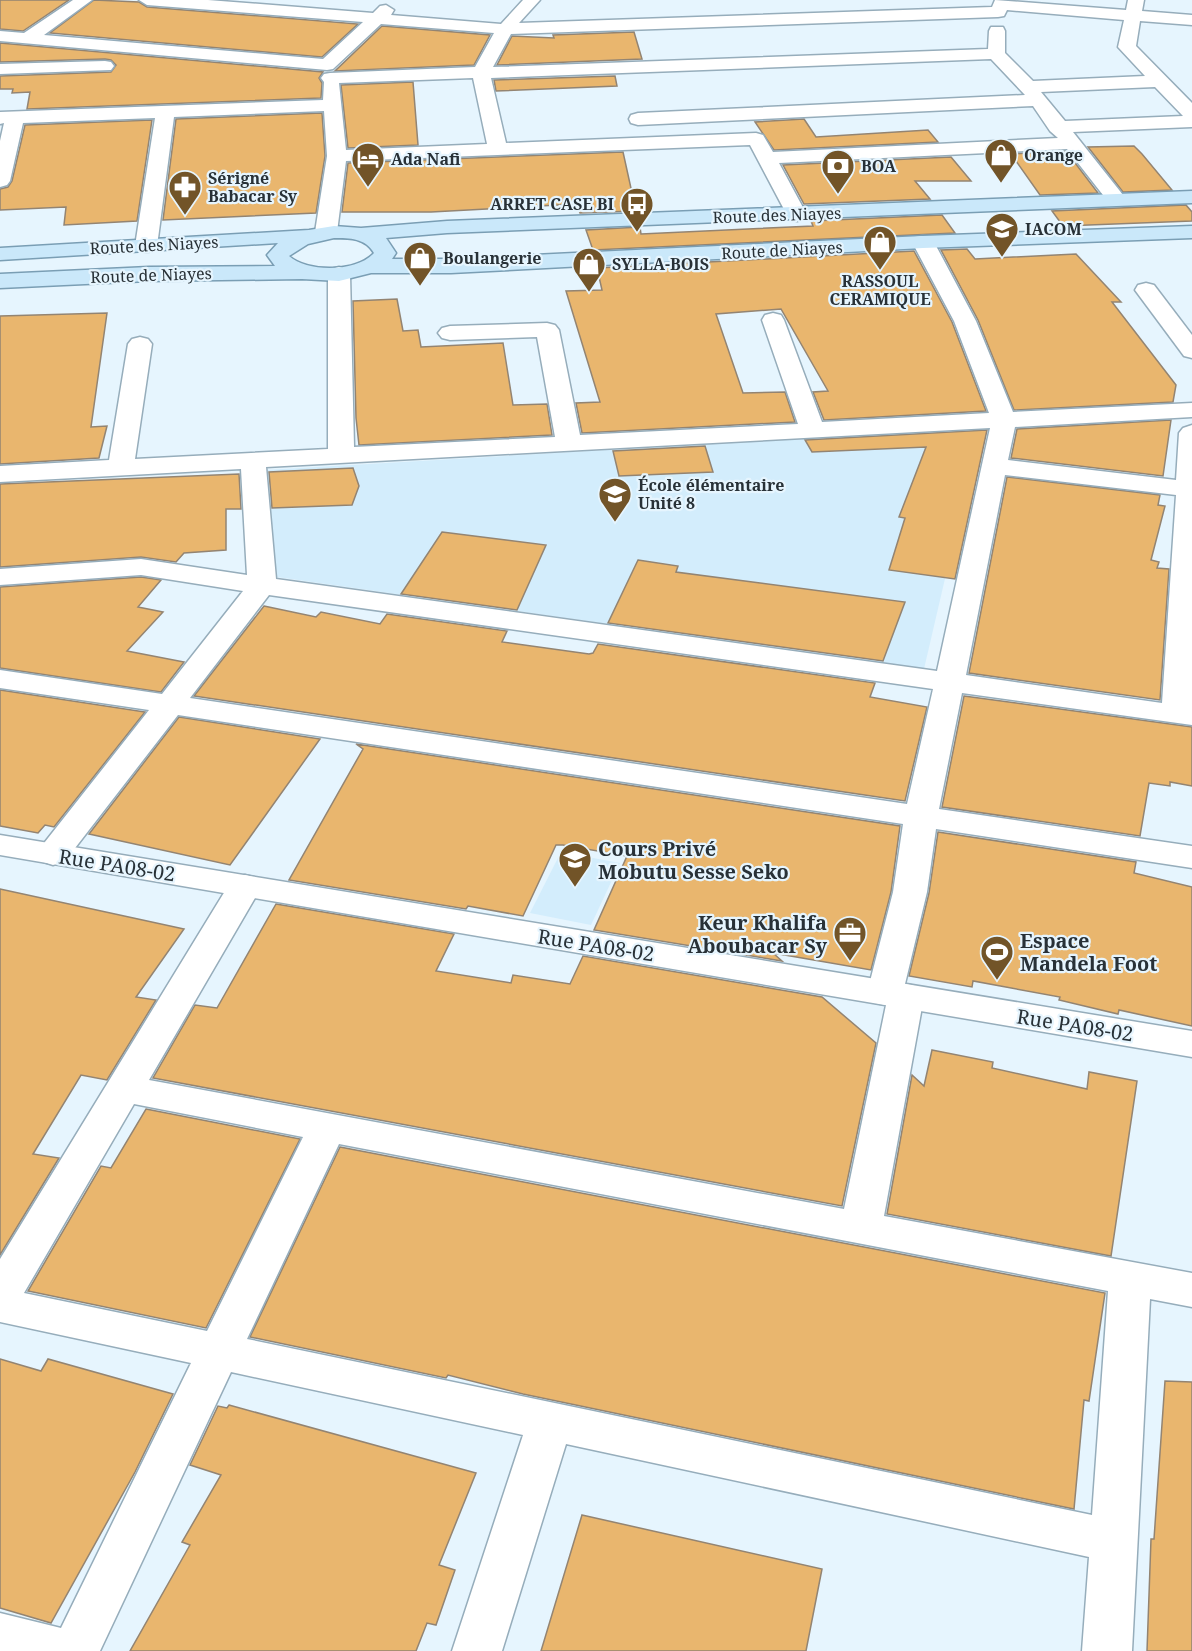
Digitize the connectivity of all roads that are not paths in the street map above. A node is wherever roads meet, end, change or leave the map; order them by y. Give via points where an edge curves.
1 (84, 0) edge
2 (147, 0) edge
3 (397, 0) edge
4 (532, 0) edge
5 (242, 4) edge
6 (1001, 6) edge
7 (1134, 8) edge
8 (377, 19) junction
9 (1192, 20) edge
10 (505, 29) junction
11 (0, 36) edge
12 (28, 38) junction
13 (110, 45) junction
14 (996, 54) junction
15 (105, 66) junction
16 (620, 68) junction
17 (0, 69) edge
18 (329, 71) junction
19 (481, 72) junction
20 (1160, 81) junction
21 (1033, 94) junction
22 (333, 105) junction
23 (165, 112) junction
24 (743, 114) junction
25 (1192, 114) edge
26 (94, 115) junction
27 (8, 118) edge
28 (638, 119) junction
29 (1192, 121) edge
30 (1058, 127) junction
31 (756, 139) junction
32 (648, 143) junction
33 (1071, 143) junction
34 (498, 150) junction
35 (337, 156) junction
36 (767, 158) junction
37 (1, 174) edge
38 (1192, 197) edge
39 (1117, 200) junction
40 (797, 214) junction
41 (1192, 232) edge
42 (317, 234) junction
43 (361, 234) junction
44 (922, 242) junction
45 (146, 246) junction
46 (0, 254) edge
47 (371, 266) junction
48 (302, 272) junction
49 (339, 274) junction
50 (0, 281) edge
51 (1146, 290) dead end
52 (773, 320) dead end
53 (450, 333) dead end
54 (140, 344) dead end
55 (1192, 351) edge
56 (1192, 410) edge
57 (1004, 420) junction
58 (813, 430) junction
59 (1192, 433) edge
60 (569, 443) junction
61 (341, 456) junction
62 (253, 461) junction
63 (994, 466) junction
64 (121, 468) junction
65 (0, 474) edge
66 (1189, 489) junction
67 (0, 577) edge
68 (262, 586) junction
69 (0, 679) edge
70 (949, 681) junction
71 (170, 705) junction
72 (1185, 715) edge
73 (921, 817) junction
74 (3, 850) edge
75 (53, 854) junction
76 (1192, 857) edge
77 (245, 886) junction
78 (895, 994) junction
79 (1192, 1044) edge
80 (125, 1089) junction
81 (327, 1127) junction
82 (861, 1227) junction
83 (1130, 1278) junction
84 (1192, 1290) edge
85 (0, 1296) edge
86 (0, 1305) edge
87 (219, 1351) junction
88 (550, 1422) junction
89 (1114, 1541) junction
90 (0, 1636) edge
91 (61, 1651) edge
92 (75, 1651) edge
93 (477, 1651) edge
94 (1107, 1651) edge

1 - 12 street
2 - 5 street
3 - 8 street
4 - 10 street
5 - 8 street
6 - 7 street
6 - 10 street
6 - 14 street
7 - 9 street
7 - 20 street via 1127,47
8 - 10 street
8 - 18 street
10 - 19 street
11 - 12 street
12 - 13 street
13 - 15 street
13 - 18 street
14 - 16 street
14 - 21 street
15 - 17 street
15 - 26 street
16 - 19 street
16 - 28 street
18 - 19 street
18 - 22 street
19 - 34 street
20 - 21 street
20 - 25 street
21 - 24 street
21 - 30 street
22 - 23 street
22 - 35 street
23 - 26 street
23 - 45 street
24 - 28 street
24 - 31 street
26 - 27 street
27 - 37 street
28 - 32 street
29 - 30 street
30 - 33 street
31 - 32 street
31 - 36 street
32 - 34 street
33 - 36 street
33 - 39 street
34 - 35 street
35 - 42 street
36 - 40 street
38 - 39 main road, Route des Niayes
39 - 40 main road, Route des Niayes
40 - 43 main road, Route des Niayes via 447,227
41 - 44 main road, Route de Niayes
42 - 43 main road
42 - 45 main road, Route des Niayes
42 - 48 main road via 284,246 278,255 289,267
43 - 47 main road via 383,246 382,259
44 - 47 main road, Route de Niayes via 451,266
44 - 57 street via 964,321
45 - 46 main road, Route des Niayes
47 - 49 main road, Route de Niayes
48 - 49 main road, Route de Niayes
48 - 50 main road, Route de Niayes
49 - 61 street
51 - 55 street
52 - 58 street
53 - 60 street via 547,330
54 - 64 street
56 - 57 street
57 - 58 street
57 - 63 street
58 - 60 street
59 - 66 street
60 - 61 street
61 - 62 street
62 - 64 street
62 - 68 street
63 - 66 street
63 - 70 street
64 - 65 street
66 - 72 street
67 - 68 street via 141,567
68 - 70 street
68 - 71 street
69 - 71 street
70 - 72 street
70 - 73 street
71 - 73 street
71 - 75 street
73 - 76 street
73 - 78 street
74 - 75 street, Rue PA08-02
75 - 77 street, Rue PA08-02
77 - 78 street, Rue PA08-02
77 - 80 street
78 - 79 street, Rue PA08-02
78 - 82 street
80 - 81 street
80 - 85 street
81 - 82 street
81 - 87 street
82 - 83 street
83 - 84 street
83 - 89 street
86 - 87 street
87 - 88 street
87 - 92 street
88 - 89 street
88 - 93 street
89 - 94 street
90 - 91 street

